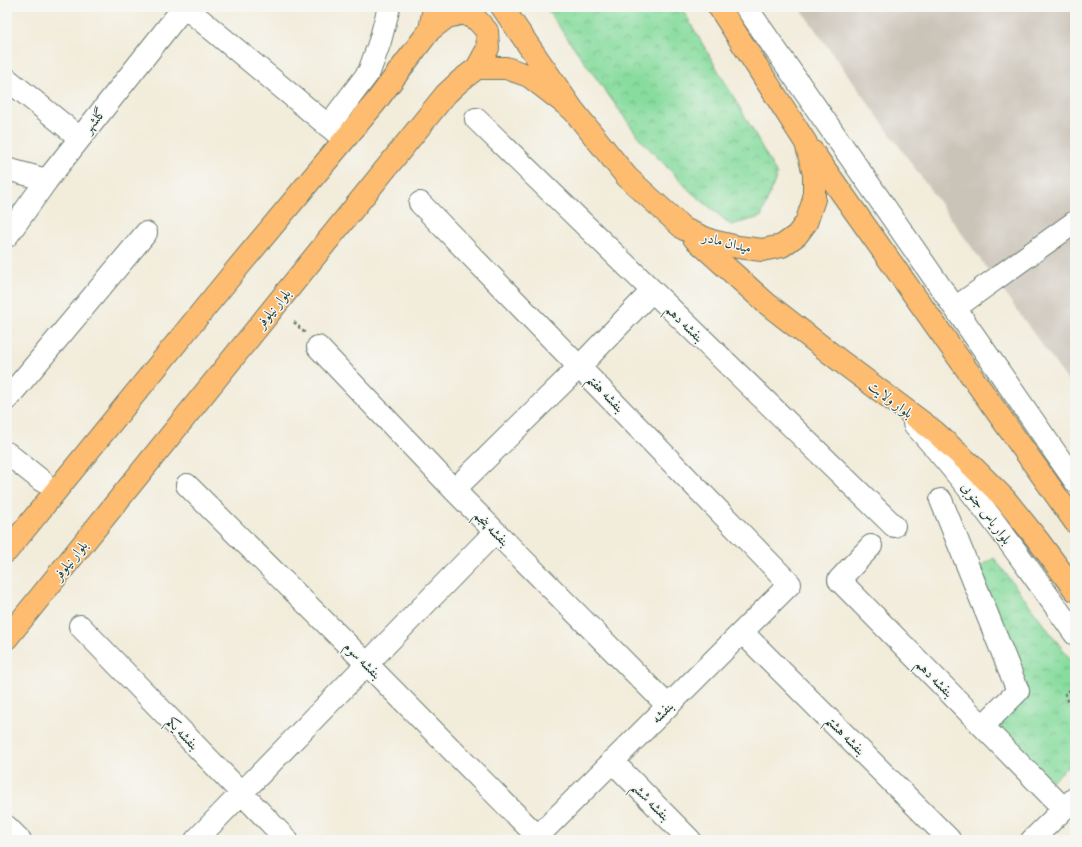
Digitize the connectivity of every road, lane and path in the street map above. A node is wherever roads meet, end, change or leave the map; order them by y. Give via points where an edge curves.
1 (185, 7) edge
2 (389, 7) edge
3 (434, 7) edge
4 (502, 7) edge
5 (719, 7) edge
6 (746, 7) edge
7 (430, 30) junction
8 (478, 68) junction
9 (7, 79) edge
10 (572, 110) junction
11 (476, 119) dead end
12 (336, 133) junction
13 (80, 138) junction
14 (806, 143) junction
15 (7, 170) edge
16 (47, 180) junction
17 (420, 202) dead end
18 (1075, 222) edge
19 (684, 229) junction
20 (146, 233) dead end
21 (7, 236) edge
22 (652, 291) junction
23 (955, 308) junction
24 (318, 347) dead end
25 (580, 366) junction
26 (7, 399) edge
27 (892, 399) junction
28 (7, 453) edge
29 (42, 480) dead end
30 (1075, 481) edge
31 (187, 485) dead end
32 (454, 490) junction
33 (941, 500) dead end
34 (1075, 522) edge
35 (894, 526) dead end
36 (496, 532) junction
37 (871, 546) dead end
38 (7, 551) edge
39 (790, 584) joint
40 (1075, 590) edge
41 (80, 626) dead end
42 (742, 632) junction
43 (1075, 634) edge
44 (7, 638) edge
45 (367, 664) junction
46 (1075, 686) edge
47 (668, 706) junction
48 (1074, 710) edge
49 (983, 726) junction
50 (612, 761) junction
51 (242, 793) junction
52 (1070, 803) edge
53 (7, 827) edge
54 (535, 838) edge
55 (949, 839) dead end
56 (20, 840) edge
57 (196, 840) edge
58 (287, 840) edge
59 (690, 840) edge
60 (1032, 840) edge

1 - 12 street, گلشهر
1 - 13 street, گلشهر
2 - 12 street via 369,72
3 - 7 main road
4 - 10 main road, میدان مادر
5 - 14 main road, میدان مادر
6 - 23 street
7 - 8 main road via 447,17 463,13 477,20 487,31 488,48
7 - 12 main road via 375,103
8 - 10 main road via 506,68 529,76
8 - 44 main road, بلوار نیلوفر via 446,94
9 - 13 street
10 - 19 main road, میدان مادر via 627,177
11 - 22 street, بنفشه دهم
12 - 38 main road
13 - 16 street, گلشهر
14 - 19 main road, میدان مادر via 814,174 814,200 806,223 797,235 782,246 762,250 738,247 712,241
14 - 34 main road
15 - 16 street
16 - 21 street, گلشهر
17 - 25 street, بنفشه هفتم
18 - 23 street
19 - 27 main road, بلوار ولایت via 766,303
20 - 26 street
22 - 25 street
22 - 35 street, بنفشه دهم
23 - 30 street
24 - 32 street, بنفشه پنجم
25 - 32 street
25 - 39 street, بنفشه هفتم
27 - 40 main road, بلوار ولایت via 934,432 1005,499
27 - 43 street, بلوار یاس جنوبی via 993,519
28 - 29 street
31 - 45 street, بنفشه سوم
32 - 36 street, بنفشه پنجم
33 - 49 street via 1018,691
36 - 45 street
36 - 47 street, بنفشه پنجم
37 - 49 street, بنفشه دهم via 839,580
39 - 42 street, بنفشه
41 - 51 street, بنفشه یکم
42 - 47 street, بنفشه
42 - 55 street, بنفشه هشتم
45 - 51 street
45 - 54 street, بنفشه سوم
46 - 48 path via 1065,694
47 - 50 street, بنفشه
49 - 52 street, بنفشه دهم
50 - 54 street, بنفشه
50 - 59 street, بنفشه ششم
51 - 57 street
51 - 58 street, بنفشه یکم
52 - 60 street
53 - 56 street

